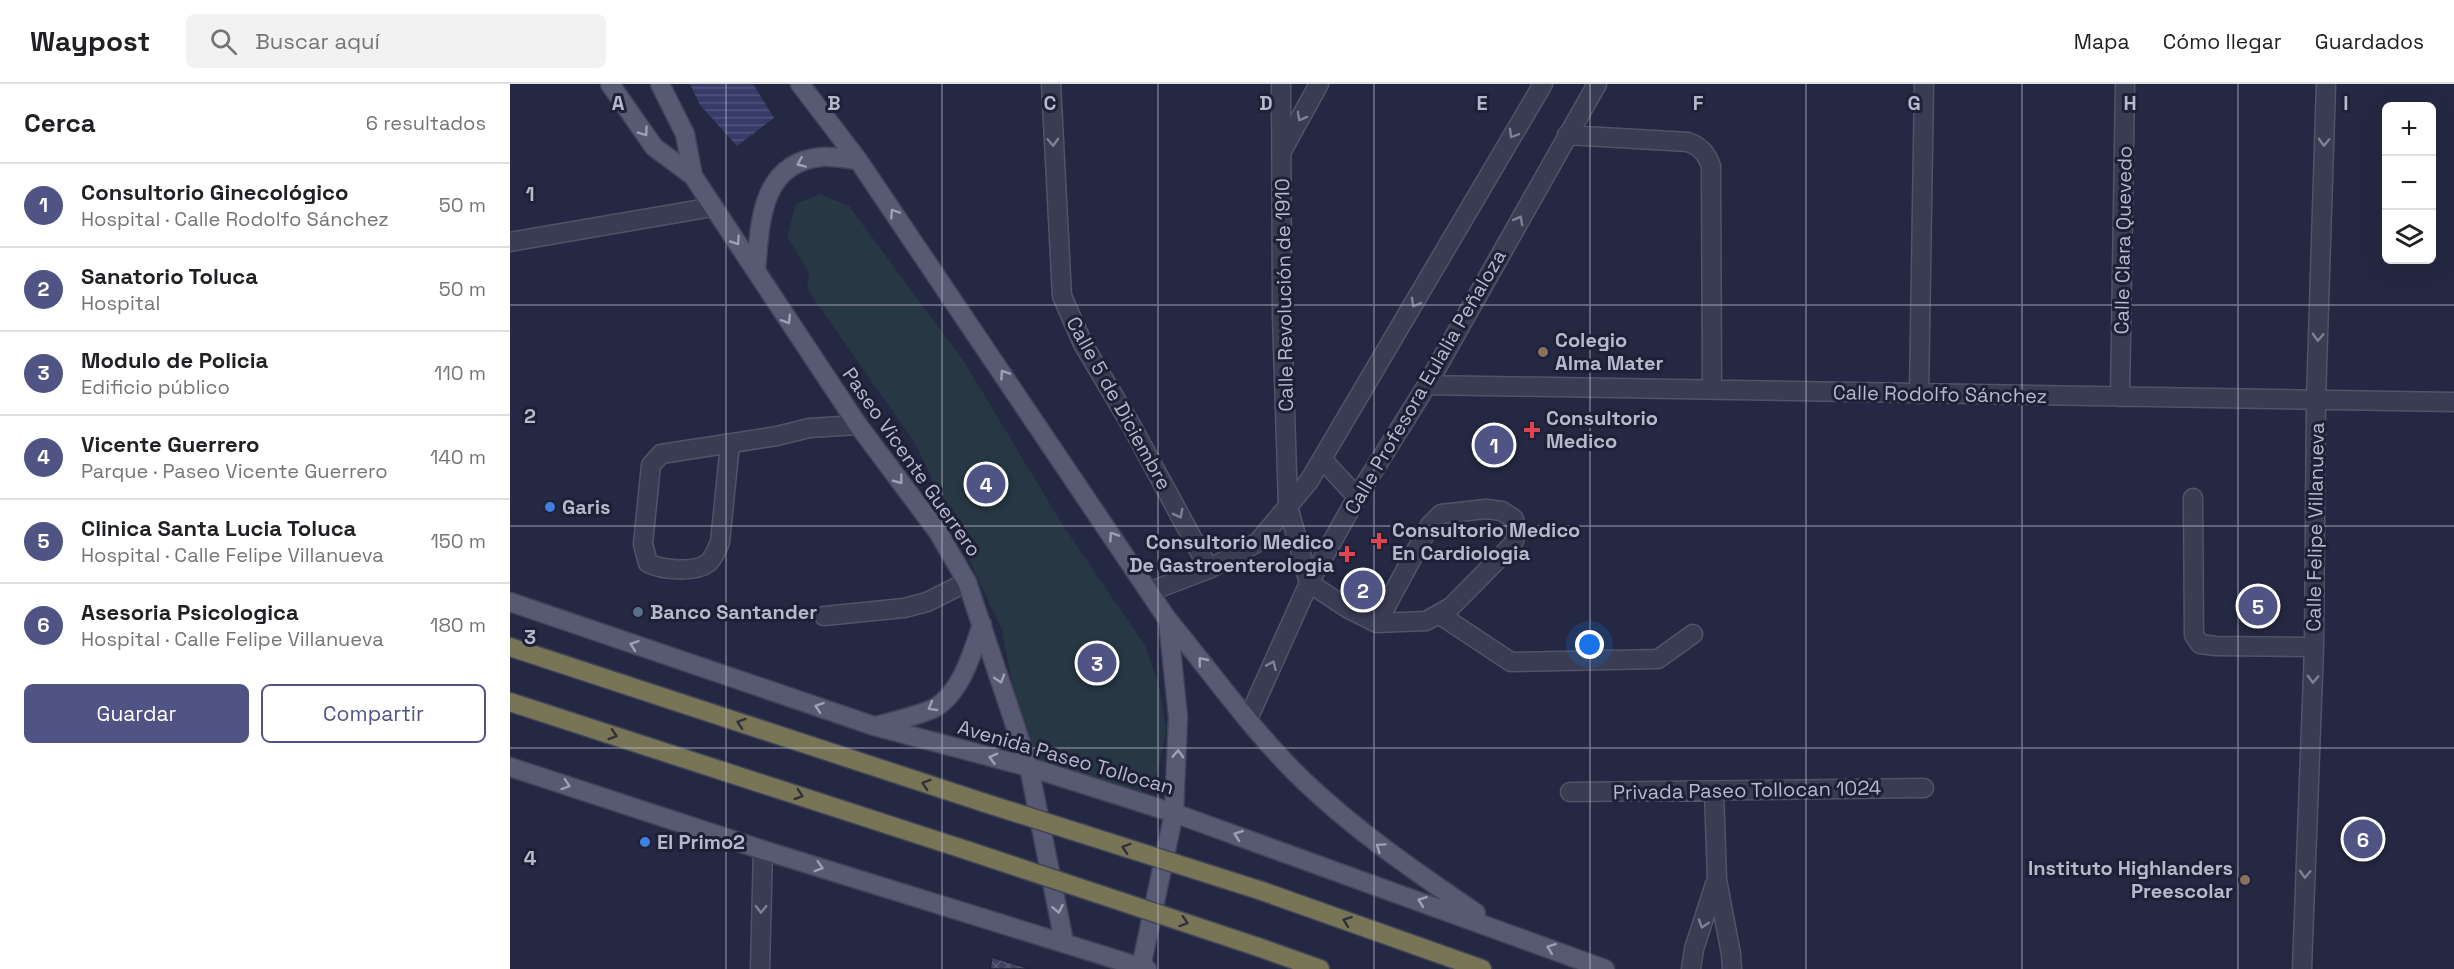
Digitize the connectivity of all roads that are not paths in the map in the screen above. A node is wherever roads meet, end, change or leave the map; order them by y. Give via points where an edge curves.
1 (610, 84) edge
2 (660, 84) edge
3 (800, 84) edge
4 (1281, 84) edge
5 (1319, 84) edge
6 (1543, 84) edge
7 (1597, 84) edge
8 (1924, 84) edge
9 (2125, 84) edge
10 (2326, 84) edge
11 (1050, 85) edge
12 (1567, 135) junction
13 (1282, 151) junction
14 (858, 160) junction
15 (693, 176) junction
16 (713, 207) junction
17 (510, 242) edge
18 (756, 271) junction
19 (1427, 386) junction
20 (1712, 390) junction
21 (1919, 394) junction
22 (2120, 397) junction
23 (2316, 400) junction
24 (2454, 402) edge
25 (858, 425) junction
26 (730, 444) junction
27 (1323, 460) junction
28 (1357, 497) junction
29 (2193, 498) dead end
30 (1288, 506) junction
31 (1209, 569) junction
32 (967, 582) junction
33 (1309, 583) junction
34 (1151, 591) junction
35 (510, 602) edge
36 (824, 615) dead end
37 (1440, 615) junction
38 (1168, 620) junction
39 (1377, 623) junction
40 (982, 624) junction
41 (1693, 634) dead end
42 (510, 647) edge
43 (2314, 647) junction
44 (510, 702) edge
45 (1248, 718) junction
46 (874, 726) junction
47 (510, 767) edge
48 (1029, 767) junction
49 (1924, 788) dead end
50 (1714, 791) junction
51 (1570, 792) dead end
52 (1174, 813) junction
53 (763, 850) junction
54 (1717, 880) junction
55 (1497, 928) junction
56 (1065, 942) junction
57 (1143, 968) edge
58 (760, 969) edge
59 (1320, 969) edge
60 (1482, 969) edge
61 (1605, 969) edge
62 (1691, 969) edge
63 (1731, 969) edge
64 (2302, 969) edge

1 -> 15 main road, Paseo Vicente Guerrero via 654,147
2 - 15 main road, Paseo Vicente Guerrero via 685,134
3 - 14 main road
4 - 13 street, Calle Revolución de 1910
5 -> 13 street
6 -> 27 street
7 - 12 street, Calle Profesora Eulalia Peñaloza
8 - 21 street
9 - 22 street, Calle Clara Quevedo
10 -> 23 street, Calle Felipe Villanueva
11 -> 31 street, Calle 5 de Diciembre via 1062,296 1083,344
19 -> 12 street, Calle Profesora Eulalia Peñaloza
12 - 20 street via 1688,142 1707,155 1711,166
13 - 30 street, Calle Revolución de 1910
14 -> 18 main road via 803,160 773,183 763,207
34 -> 14 main road
15 - 16 main road, Paseo Vicente Guerrero
16 - 17 street
16 -> 18 main road, Paseo Vicente Guerrero
18 -> 25 main road, Paseo Vicente Guerrero
19 - 20 street, Calle Rodolfo Sánchez
19 - 28 street, Calle Profesora Eulalia Peñaloza
20 - 21 street, Calle Rodolfo Sánchez
21 - 22 street, Calle Rodolfo Sánchez
22 - 23 street, Calle Rodolfo Sánchez
23 - 24 street, Calle Rodolfo Sánchez
23 - 43 street, Calle Felipe Villanueva
25 - 26 street via 809,428
25 -> 32 main road, Paseo Vicente Guerrero via 938,532
26 - 26 street via 672,452 654,459 643,544 648,563 656,568 697,568 714,555 720,542
27 - 28 street
27 - 30 street
28 - 33 street, Calle Profesora Eulalia Peñaloza
29 - 43 street via 2194,635 2200,644
30 - 31 street via 1258,542
30 - 33 street, Calle Revolución de 1910
31 - 34 street
32 - 36 street via 927,602 904,608
32 - 40 main road, Paseo Vicente Guerrero
33 - 39 street
45 -> 33 street, Calle Profesora Eulalia Peñaloza
34 - 38 main road
46 -> 35 main road, Avenida Paseo Tollocan
37 - 39 street via 1426,621
37 - 39 street via 1513,543 1517,531 1514,519 1502,511 1486,509 1441,514 1430,525
37 - 41 street via 1511,662 1658,659
45 -> 38 main road
52 -> 38 main road via 1178,717
40 -> 46 main road via 969,666 950,693 933,709
40 -> 48 main road, Paseo Vicente Guerrero
60 -> 42 highway, bridge via 1262,891
43 -> 64 street, Calle Felipe Villanueva
44 -> 59 highway, bridge
55 -> 45 main road via 1370,840 1304,782
48 -> 46 main road, Avenida Paseo Tollocan
47 -> 53 main road
48 - 52 main road, Avenida Paseo Tollocan
48 -> 56 main road, Paseo Vicente Guerrero
49 - 50 street, Privada Paseo Tollocan 1024
50 - 51 street, Privada Paseo Tollocan 1024
50 - 54 street
55 -> 52 main road, Avenida Paseo Tollocan
52 - 57 main road
53 -> 56 main road
53 -> 58 street
54 -> 62 street
54 - 63 street
61 -> 55 main road, Avenida Paseo Tollocan
56 - 57 main road

